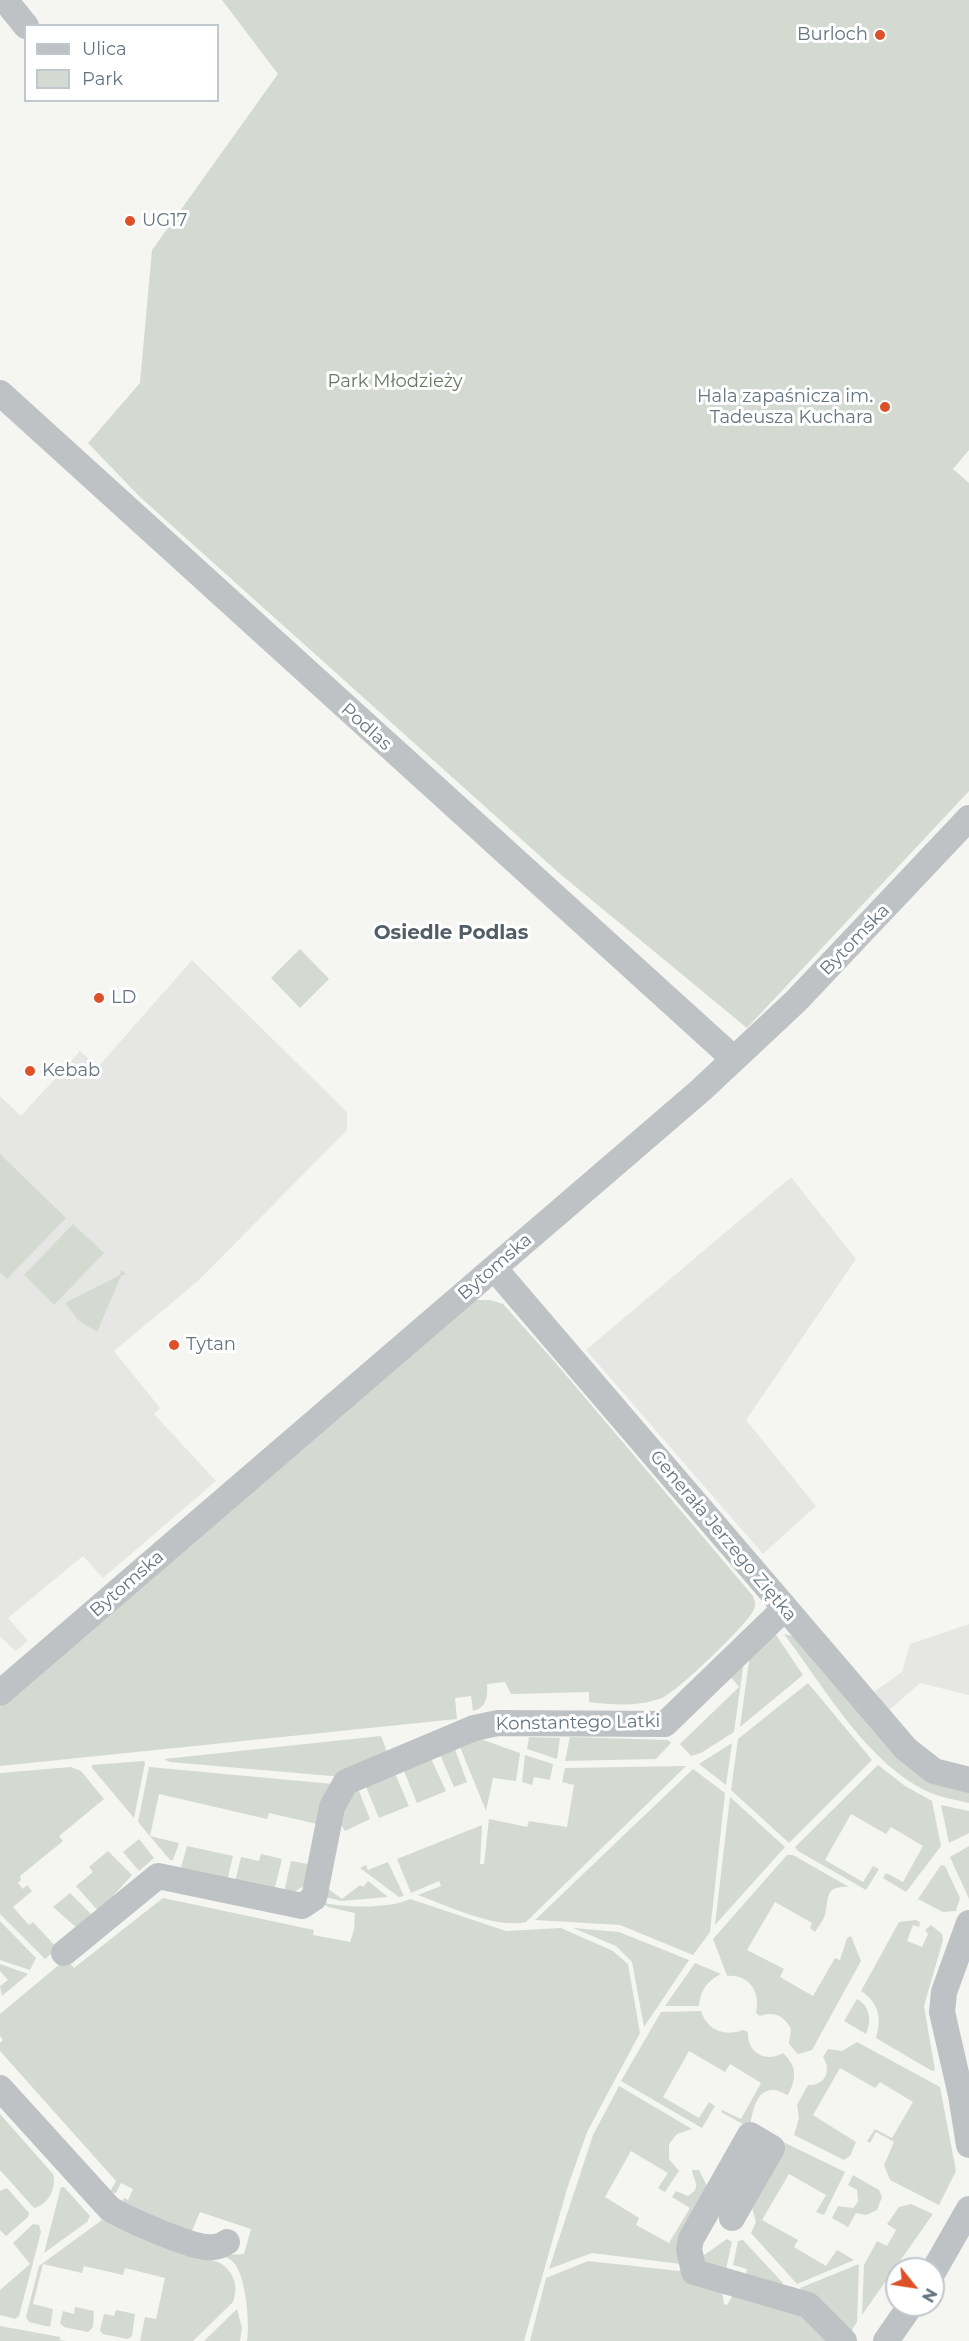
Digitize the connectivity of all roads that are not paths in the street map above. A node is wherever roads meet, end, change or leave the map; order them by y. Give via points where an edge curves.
1 (5, 0) edge
2 (24, 24) edge
3 (0, 393) edge
4 (969, 818) edge
5 (734, 1059) junction
6 (494, 1268) junction
7 (785, 1608) junction
8 (0, 1693) edge
9 (969, 1780) edge
10 (969, 1923) edge
11 (64, 1953) dead end
12 (0, 2088) edge
13 (965, 2094) edge
14 (969, 2145) edge
15 (969, 2209) edge
16 (732, 2218) dead end
17 (227, 2242) dead end
18 (942, 2257) edge
19 (903, 2317) edge
20 (844, 2341) edge
21 (886, 2341) edge

1 - 2 street
3 - 5 street, Podlas
4 - 5 street, Bytomska via 850,946
5 - 6 street, Bytomska
6 - 7 street, Generała Jerzego Ziętka
6 - 8 street, Bytomska
7 - 9 street, Generała Jerzego Ziętka via 906,1749 934,1771
7 - 11 street, Konstantego Latki via 665,1724 498,1723 453,1736 346,1782 332,1807 314,1898 302,1906 158,1876
10 - 13 street via 944,1992 942,2012
12 - 17 street via 110,2209 204,2247 219,2247
13 - 14 street
15 - 18 street
16 - 20 street via 772,2148 750,2135 691,2239 694,2272 808,2305
19 - 21 street

